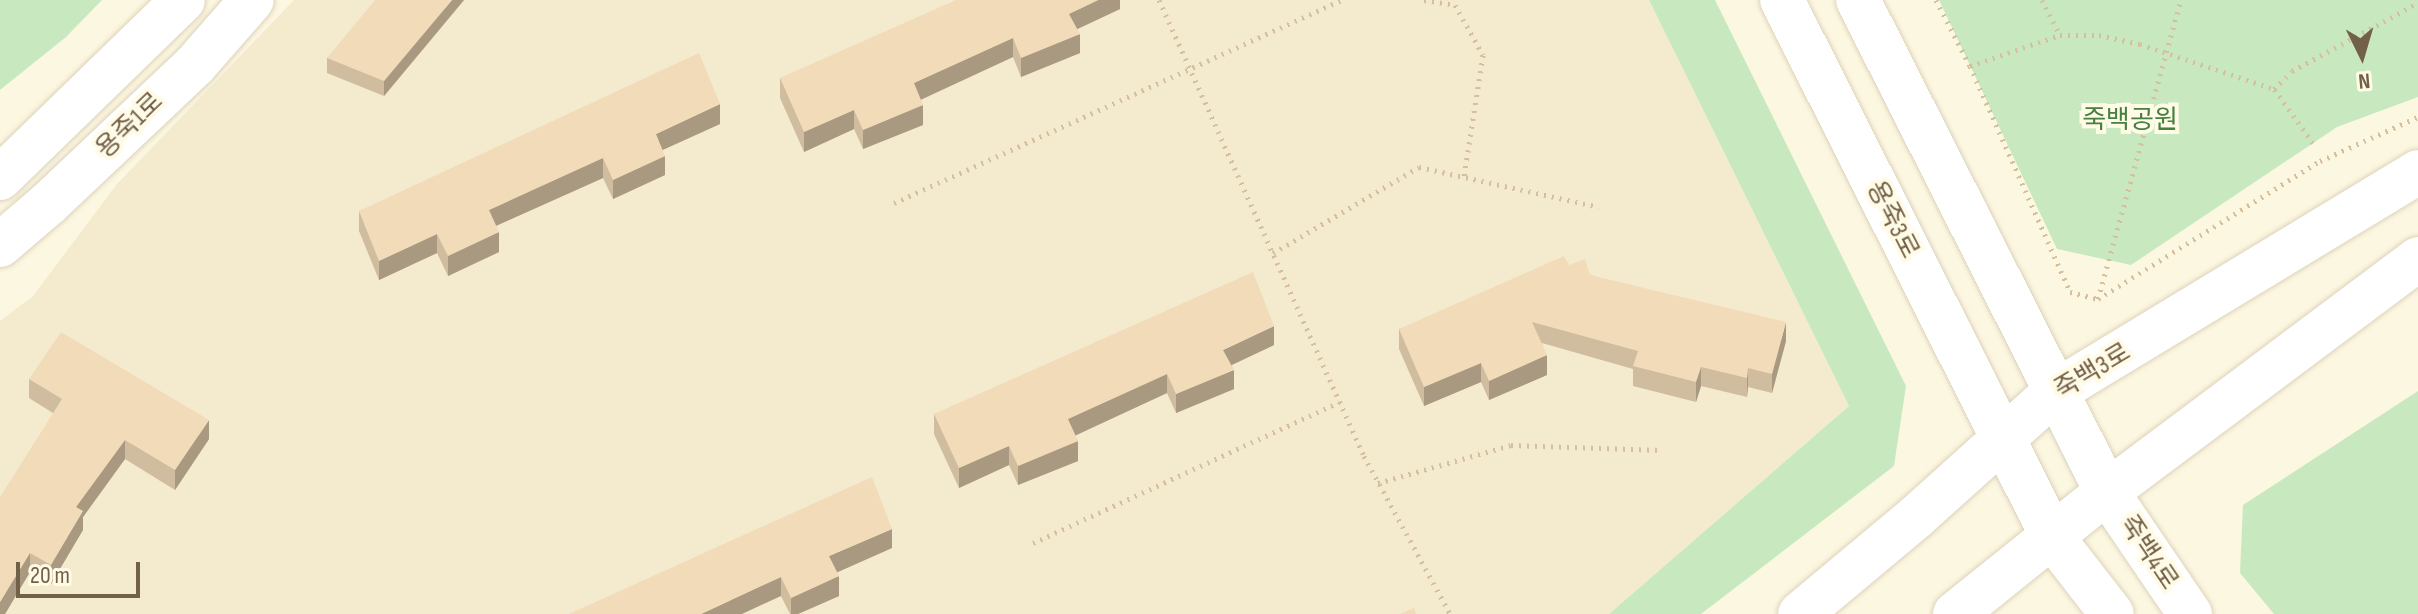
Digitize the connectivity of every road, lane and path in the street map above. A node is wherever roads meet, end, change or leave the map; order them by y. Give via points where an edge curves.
1 (183, 0) edge
2 (252, 0) edge
3 (1159, 0) edge
4 (1342, 0) edge
5 (1424, 0) edge
6 (1782, 0) edge
7 (1858, 0) edge
8 (1936, 0) edge
9 (2042, 0) edge
10 (2181, 0) edge
11 (2418, 3) edge
12 (2060, 35) junction
13 (2164, 52) junction
14 (1970, 66) junction
15 (1190, 69) junction
16 (2274, 89) junction
17 (2418, 117) edge
18 (2313, 143) dead end
19 (2418, 172) edge
20 (1464, 177) junction
21 (0, 178) edge
22 (894, 203) dead end
23 (1599, 207) dead end
24 (0, 245) edge
25 (1273, 253) junction
26 (2418, 259) edge
27 (2098, 299) junction
28 (2055, 392) junction
29 (1339, 402) junction
30 (2002, 439) junction
31 (1662, 450) dead end
32 (1378, 483) junction
33 (2107, 492) junction
34 (2053, 538) junction
35 (1033, 543) dead end
36 (1450, 614) edge
37 (1800, 614) edge
38 (1955, 614) edge
39 (2112, 614) edge
40 (2190, 614) edge

1 - 21 street
2 - 24 street, 용죽1로 via 195,65
3 - 15 path
4 - 15 path
5 - 20 path via 1455,5 1483,55
6 - 30 street, 용죽3로
7 - 28 street, 죽백4로
8 - 14 path
9 - 12 path
10 - 13 path
11 - 16 path via 2292,71
12 - 13 path via 2099,35
12 - 14 path
13 - 16 path
13 - 27 path
14 - 27 path via 2070,292
15 - 22 path
15 - 25 path
16 - 18 path
17 - 27 path via 2320,161
19 - 28 street, 죽백3로
20 - 23 path
20 - 25 path via 1419,167
25 - 29 path
26 - 33 street
28 - 30 street, 죽백3로
28 - 33 street, 죽백4로
29 - 32 path
29 - 35 path
30 - 34 street, 용죽3로
30 - 37 street, 죽백3로
31 - 32 path via 1511,445
32 - 36 path
33 - 34 street
33 - 40 street, 죽백4로
34 - 38 street
34 - 39 street

